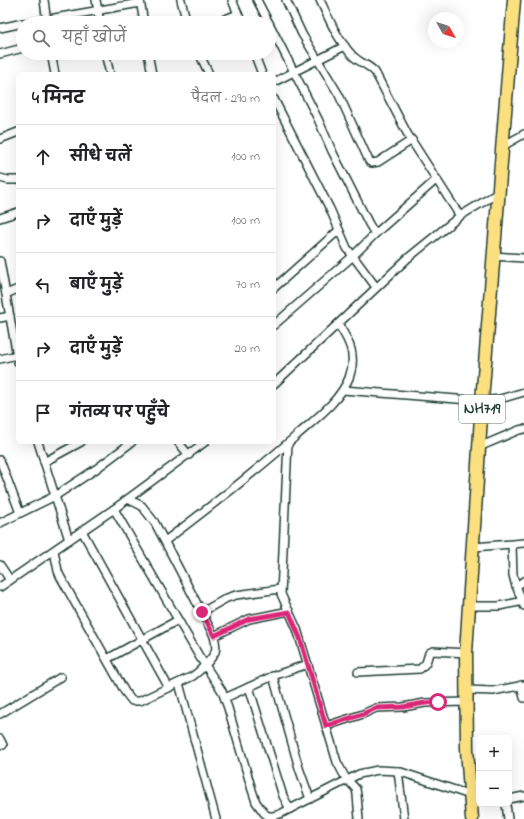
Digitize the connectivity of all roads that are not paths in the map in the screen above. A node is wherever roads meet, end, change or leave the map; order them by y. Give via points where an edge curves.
1 (44, 0) edge
2 (96, 0) edge
3 (181, 0) edge
4 (232, 0) edge
5 (258, 0) edge
6 (286, 0) edge
7 (320, 0) edge
8 (514, 0) edge
9 (140, 1) edge
10 (98, 10) junction
11 (238, 14) joint
12 (46, 16) edge
13 (70, 16) edge
14 (99, 16) edge
15 (143, 16) edge
16 (185, 16) edge
17 (233, 16) edge
18 (266, 16) edge
19 (16, 25) edge
20 (0, 28) edge
21 (276, 37) edge
22 (345, 46) junction
23 (16, 50) edge
24 (0, 54) edge
25 (52, 60) edge
26 (107, 60) edge
27 (149, 60) edge
28 (202, 60) edge
29 (257, 60) edge
30 (318, 61) junction
31 (55, 72) edge
32 (110, 72) edge
33 (152, 72) edge
34 (208, 72) edge
35 (261, 72) edge
36 (294, 72) junction
37 (276, 81) edge
38 (276, 102) edge
39 (16, 133) edge
40 (524, 134) edge
41 (0, 139) edge
42 (412, 140) junction
43 (503, 146) junction
44 (0, 178) edge
45 (437, 179) junction
46 (16, 180) edge
47 (498, 193) junction
48 (16, 213) edge
49 (460, 216) junction
50 (0, 218) edge
51 (339, 230) junction
52 (375, 234) junction
53 (353, 256) junction
54 (493, 256) junction
55 (524, 258) edge
56 (0, 261) edge
57 (1, 273) edge
58 (276, 286) edge
59 (376, 287) junction
60 (16, 290) edge
61 (6, 294) junction
62 (10, 316) junction
63 (0, 318) edge
64 (276, 323) edge
65 (338, 324) junction
66 (15, 332) edge
67 (16, 345) edge
68 (16, 358) edge
69 (0, 359) edge
70 (276, 382) edge
71 (343, 390) junction
72 (524, 392) edge
73 (482, 401) junction
74 (524, 430) edge
75 (288, 443) junction
76 (39, 444) edge
77 (77, 444) edge
78 (129, 444) edge
79 (180, 444) edge
80 (203, 444) edge
81 (479, 447) junction
82 (189, 455) junction
83 (0, 460) edge
84 (44, 462) junction
85 (55, 496) junction
86 (128, 499) junction
87 (114, 509) junction
88 (20, 514) junction
89 (0, 523) edge
90 (82, 532) junction
91 (69, 540) junction
92 (165, 541) junction
93 (524, 543) edge
94 (512, 545) junction
95 (473, 547) junction
96 (54, 551) junction
97 (0, 565) edge
98 (10, 580) junction
99 (524, 581) edge
100 (516, 586) junction
101 (0, 587) edge
102 (280, 589) junction
103 (524, 603) edge
104 (470, 606) junction
105 (202, 612) junction
106 (289, 612) junction
107 (178, 620) junction
108 (214, 636) junction
109 (142, 639) junction
110 (466, 653) junction
111 (107, 659) junction
112 (308, 664) junction
113 (204, 665) junction
114 (358, 672) dead end
115 (273, 676) junction
116 (61, 677) dead end
117 (178, 684) junction
118 (522, 685) edge
119 (249, 687) junction
120 (169, 688) junction
121 (466, 690) junction
122 (225, 698) junction
123 (524, 698) edge
124 (466, 702) junction
125 (0, 714) edge
126 (326, 726) junction
127 (398, 771) junction
128 (348, 779) junction
129 (524, 796) edge
130 (310, 798) junction
131 (512, 798) edge
132 (473, 802) edge
133 (506, 807) edge
134 (290, 809) junction
135 (216, 819) edge
136 (359, 819) edge
137 (404, 819) edge
138 (472, 819) edge
139 (508, 819) edge

1 - 12 street
2 - 10 street
3 - 16 street
4 - 11 street
5 - 18 street
6 - 30 street
7 - 22 street
8 - 43 highway, NH719
9 - 10 street
9 - 15 street
10 - 13 street
10 - 14 street
11 - 17 street
19 - 20 street
21 - 36 street
22 - 30 street
22 - 42 street via 354,57 376,72
23 - 24 street
25 - 31 street
26 - 32 street
27 - 33 street
28 - 34 street
29 - 35 street
30 - 36 street
30 - 42 street via 338,95 369,161 378,162
36 - 37 street
36 - 52 street
38 - 51 street
39 - 41 street
40 - 43 street
42 - 45 street
43 - 47 highway, NH719
44 - 46 street
45 - 49 street
45 - 52 street
47 - 49 street
47 - 54 highway, NH719
48 - 50 street
49 - 59 street
51 - 53 street
51 - 58 street
52 - 53 street
53 - 59 street
53 - 64 street
54 - 55 street
54 - 73 highway, NH719
56 - 57 street
57 - 61 street
59 - 65 street
60 - 61 street
61 - 62 street
62 - 63 street
62 - 66 street
65 - 70 street
65 - 71 street via 348,339 352,354 351,370
66 - 67 street
68 - 69 street
71 - 73 street
71 - 75 street via 327,409
72 - 73 street via 507,398
73 - 81 highway, NH719
74 - 81 street
75 - 92 street via 239,485
75 - 102 street
76 - 84 street
77 - 84 street
78 - 85 street
79 - 82 street
80 - 82 street
81 - 95 highway, NH719
82 - 86 street
83 - 88 street
84 - 85 street
85 - 88 street
85 - 91 street
86 - 87 street
86 - 92 street via 142,506
87 - 90 street
87 - 107 street
88 - 89 street
90 - 91 street
90 - 109 street
91 - 96 street
92 - 105 street
93 - 94 street
94 - 95 street
94 - 100 street
95 - 104 highway, NH719
96 - 98 street
96 - 111 street via 58,571
97 - 98 street
98 - 101 street
99 - 100 street
100 - 103 street
102 - 105 street via 236,595
102 - 106 street
103 - 104 street
104 - 110 highway, NH719
105 - 108 street
106 - 108 street via 249,619
106 - 112 street
107 - 109 street
107 - 113 street
108 - 113 street via 215,652
109 - 111 street
109 - 120 street
110 - 114 street via 433,651 429,653 426,663 420,669
110 - 121 highway, NH719
111 - 120 street via 132,701 140,701
112 - 115 street
112 - 126 street
113 - 117 street via 193,676
113 - 122 street
115 - 119 street
115 - 130 street via 298,768
116 - 125 street
117 - 120 street
117 - 135 street
118 - 121 street via 493,691
118 - 123 street
119 - 122 street
119 - 134 street via 283,796
121 - 124 highway, NH719
122 - 134 street via 256,802 268,816
124 - 126 street via 376,708
124 - 132 highway, NH719 via 467,749
126 - 128 street via 337,762
127 - 128 street via 368,771
127 - 132 street
127 - 137 street
128 - 130 street
128 - 136 street via 357,795
129 - 131 street
130 - 134 street
132 - 138 highway, NH719
133 - 139 street

